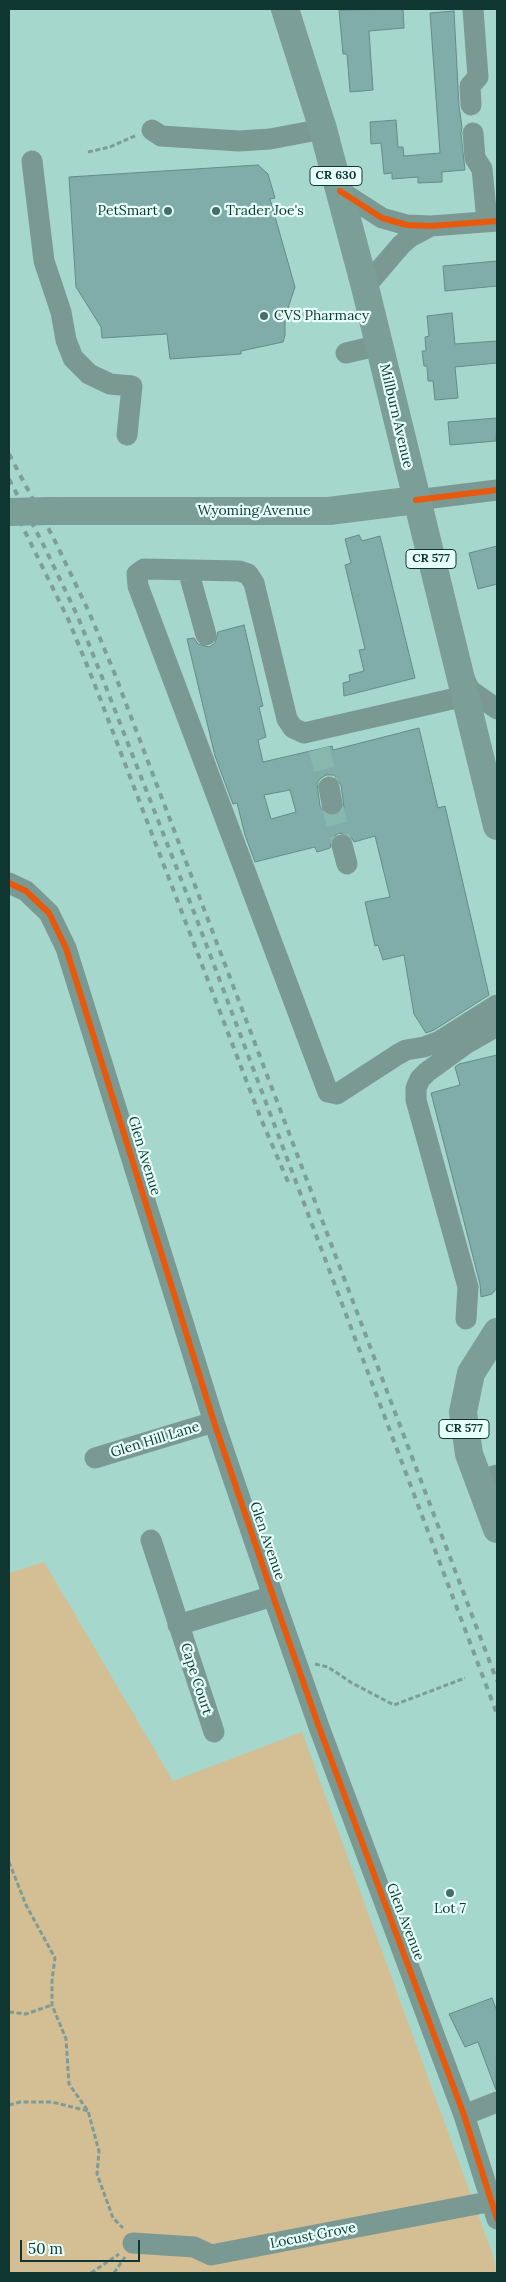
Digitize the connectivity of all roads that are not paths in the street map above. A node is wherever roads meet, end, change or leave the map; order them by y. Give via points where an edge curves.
1 (285, 9) edge
2 (473, 9) edge
3 (471, 105) dead end
4 (323, 129) junction
5 (152, 130) road end
6 (473, 134) dead end
7 (32, 161) dead end
8 (340, 191) junction
9 (492, 221) edge
10 (431, 226) junction
11 (365, 287) junction
12 (380, 345) junction
13 (346, 352) dead end
14 (127, 435) dead end
15 (497, 490) edge
16 (416, 500) junction
17 (9, 512) edge
18 (188, 570) junction
19 (206, 635) dead end
20 (459, 668) junction
21 (465, 696) junction
22 (497, 709) edge
23 (496, 811) edge
24 (9, 883) edge
25 (497, 1004) edge
26 (497, 1026) edge
27 (466, 1319) dead end
28 (497, 1332) edge
29 (214, 1422) junction
30 (95, 1458) dead end
31 (490, 1487) edge
32 (497, 1529) edge
33 (151, 1540) dead end
34 (273, 1596) junction
35 (178, 1625) junction
36 (214, 1732) dead end
37 (497, 2102) edge
38 (464, 2115) junction
39 (495, 2210) edge
40 (133, 2243) road end

1 - 4 main road, Millburn Avenue / CR 630
2 - 3 street via 478,77 470,86
4 - 5 street via 239,141 162,136
4 - 8 main road, Millburn Avenue / CR 630
6 - 9 street via 475,158 482,169
7 - 14 street via 44,261 61,312 66,340 74,358 89,374 110,384 132,386
8 - 10 street via 382,218 407,225
8 - 11 main road, Millburn Avenue / CR 630
9 - 10 street
10 - 11 street via 401,245
11 - 12 main road, Millburn Avenue / CR 630
12 - 13 street
12 - 16 main road, Millburn Avenue / CR 630
15 - 16 street, Wyoming Avenue
16 - 17 main road, Wyoming Avenue, bridge via 329,511
16 - 20 main road, Millburn Avenue / CR 577
18 - 19 street
18 - 21 street via 248,574 287,719 293,728 317,740
18 - 25 street via 144,570 137,574 136,580 328,1092 337,1094 406,1050 440,1041
20 - 21 main road, Millburn Avenue / CR 577
20 - 22 street via 470,690
21 - 23 main road, Millburn Avenue / CR 577
24 - 29 street, Glen Avenue via 26,891 49,913 66,948
26 - 27 street via 427,1072 416,1088 416,1100 468,1287
28 - 31 main road, CR 577 via 471,1373 464,1401 469,1454
29 - 30 street, Glen Hill Lane
29 - 34 street, Glen Avenue
31 - 32 main road, CR 577
33 - 35 street, Cape Court
34 - 35 street, Cape Court
34 - 38 street, Glen Avenue
35 - 36 street, Cape Court
37 - 38 street
38 - 39 street, Glen Avenue
39 - 40 street, Locust Grove via 211,2255 194,2247

